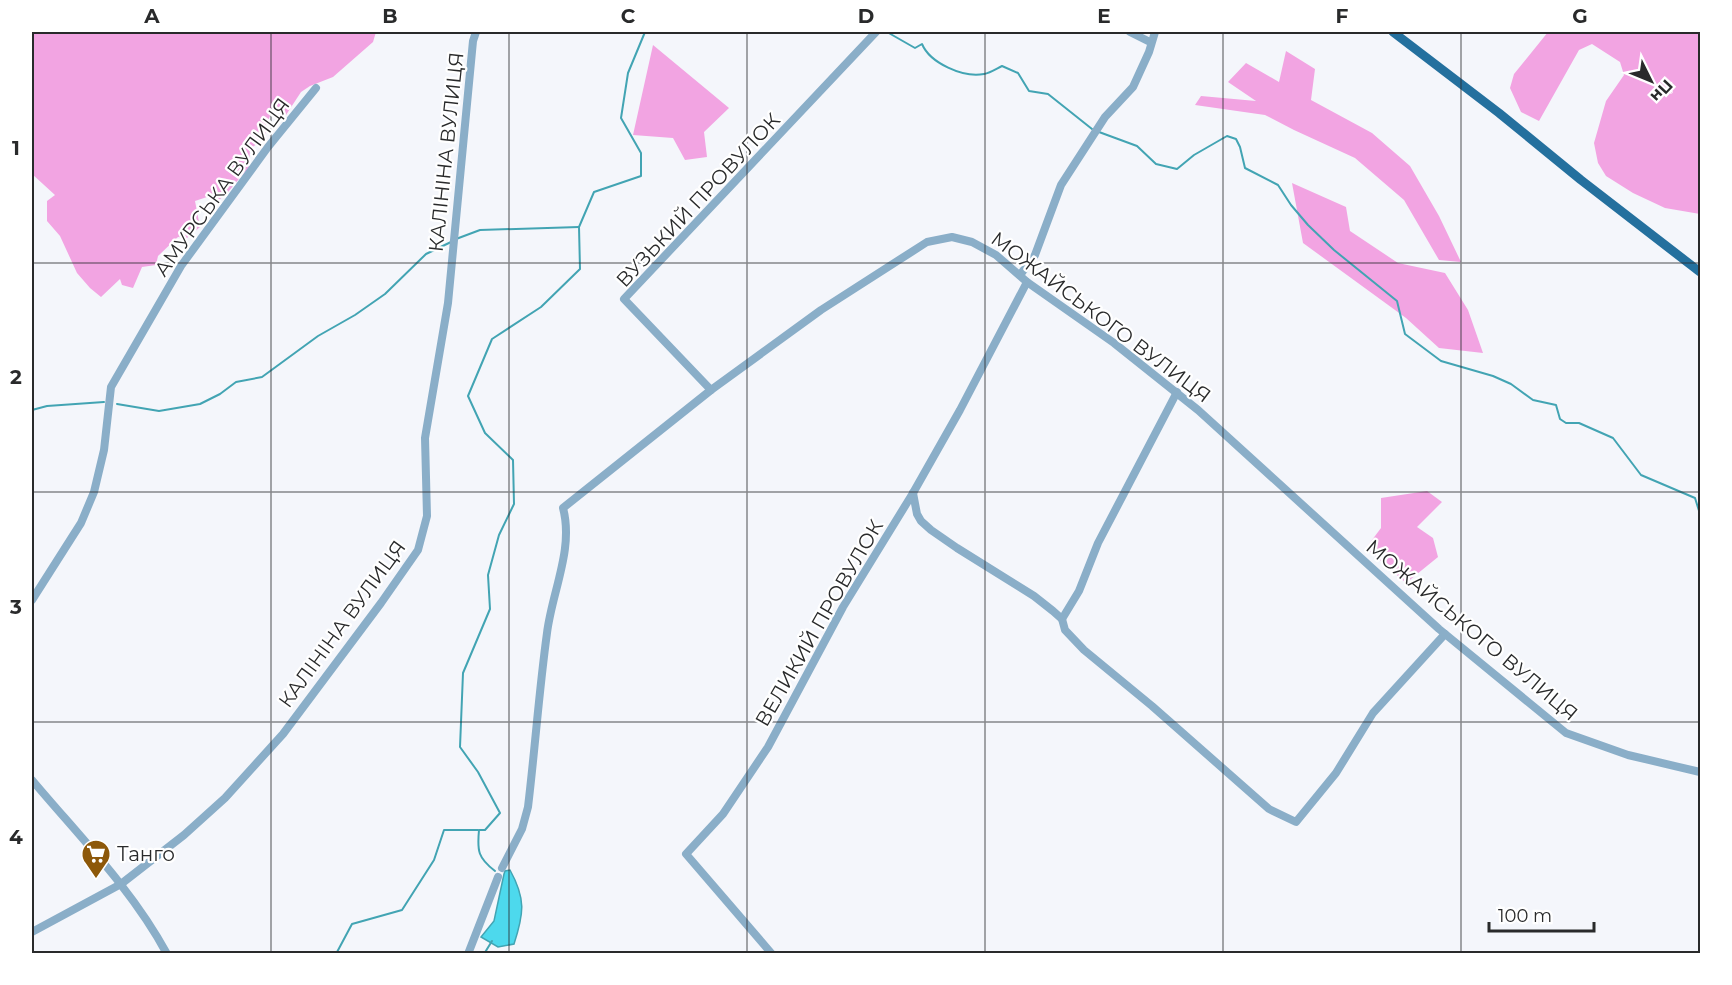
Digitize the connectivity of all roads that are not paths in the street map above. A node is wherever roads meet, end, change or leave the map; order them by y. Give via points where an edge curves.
1 (476, 32) edge
2 (876, 32) edge
3 (1130, 32) edge
4 (1155, 32) edge
5 (1393, 32) edge
6 (1150, 42) junction
7 (316, 88) dead end
8 (1701, 272) edge
9 (1020, 275) junction
10 (1027, 282) junction
11 (711, 390) junction
12 (1176, 392) junction
13 (913, 493) junction
14 (32, 600) edge
15 (1062, 619) junction
16 (1445, 634) junction
17 (1701, 772) edge
18 (32, 780) edge
19 (502, 868) dead end
20 (498, 877) dead end
21 (121, 884) junction
22 (32, 932) edge
23 (167, 954) edge
24 (468, 954) edge
25 (772, 954) edge

1 - 21 street, КАЛІНІНА ВУЛИЦЯ via 448,303 425,438 427,516 418,550 283,734 225,798
2 - 11 street, ВУЗЬКИЙ ПРОВУЛОК via 624,299
3 - 6 street
4 - 6 street
5 - 8 main road
6 - 9 street via 1133,87 1105,117 1061,185 1035,255
7 - 14 street, АМУРСЬКА ВУЛИЦЯ via 181,266 111,387 104,450 94,492 81,523
9 - 10 street, МОЖАЙСЬКОГО ВУЛИЦЯ
9 - 11 street, МОЖАЙСЬКОГО ВУЛИЦЯ via 972,242 952,237 927,242 821,310
10 - 12 street, МОЖАЙСЬКОГО ВУЛИЦЯ
10 - 13 street, ВЕЛИКИЙ ПРОВУЛОК
11 - 19 street, МОЖАЙСЬКОГО ВУЛИЦЯ via 563,508 567,524 563,559 547,631 528,807 522,829
12 - 15 street via 1098,543 1080,591
12 - 16 street, МОЖАЙСЬКОГО ВУЛИЦЯ
13 - 15 street via 916,513 931,530 1034,596
13 - 25 street, ВЕЛИКИЙ ПРОВУЛОК via 843,607 768,747 723,814 686,854
15 - 16 street via 1065,630 1084,650 1269,809 1296,822 1336,773 1373,713
16 - 17 street, МОЖАЙСЬКОГО ВУЛИЦЯ via 1566,733 1628,755
18 - 21 street
20 - 24 street
21 - 22 street, КАЛІНІНА ВУЛИЦЯ
21 - 23 street

